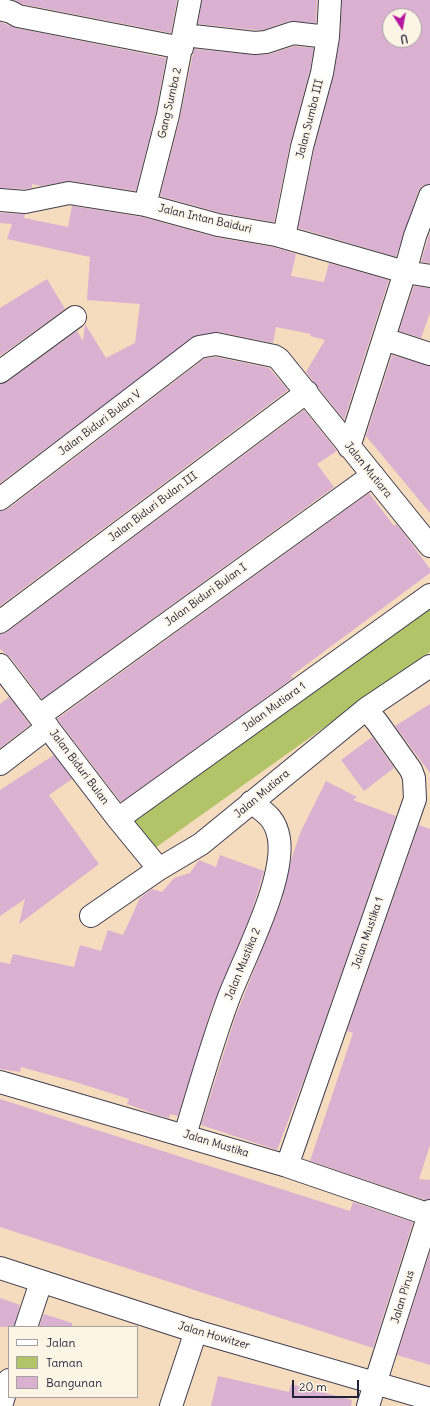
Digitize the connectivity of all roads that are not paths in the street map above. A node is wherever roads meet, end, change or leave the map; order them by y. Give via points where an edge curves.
1 (190, 0) edge
2 (330, 0) edge
3 (0, 9) edge
4 (328, 37) junction
5 (183, 42) junction
6 (430, 196) edge
7 (0, 200) edge
8 (145, 205) junction
9 (284, 237) junction
10 (406, 272) junction
11 (430, 276) edge
12 (75, 317) dead end
13 (384, 339) junction
14 (199, 347) joint
15 (430, 354) edge
16 (0, 372) edge
17 (307, 392) junction
18 (349, 447) junction
19 (372, 475) junction
20 (0, 499) edge
21 (430, 546) edge
22 (430, 595) edge
23 (0, 622) edge
24 (0, 665) edge
25 (430, 666) edge
26 (366, 709) junction
27 (44, 721) junction
28 (0, 764) edge
29 (251, 802) junction
30 (118, 819) junction
31 (159, 869) junction
32 (91, 916) dead end
33 (0, 1082) edge
34 (184, 1135) junction
35 (286, 1166) junction
36 (430, 1214) edge
37 (0, 1268) edge
38 (41, 1282) junction
39 (26, 1326) edge
40 (196, 1331) junction
41 (8, 1383) edge
42 (375, 1383) junction
43 (430, 1399) edge
44 (1, 1406) edge
45 (171, 1406) edge
46 (368, 1406) edge

1 - 5 street, Gang Sumba 2
2 - 4 street, Jalan Sumba III
3 - 5 street via 25,18
4 - 5 street via 293,33 266,42
4 - 9 street, Jalan Sumba III
5 - 8 street, Gang Sumba 2
6 - 10 street via 415,236
7 - 8 street, Jalan Intan Baiduri via 25,202 69,193
8 - 9 street, Jalan Intan Baiduri via 218,225
9 - 10 street, Jalan Intan Baiduri
10 - 11 street, Jalan Intan Baiduri
10 - 13 street
12 - 16 street
13 - 15 street
13 - 18 street
14 - 17 street, Jalan Mutiara via 216,344 274,356
14 - 20 street, Jalan Biduri Bulan V
17 - 18 street, Jalan Mutiara
17 - 23 street, Jalan Biduri Bulan III
18 - 19 street, Jalan Mutiara
19 - 21 street, Jalan Mutiara
19 - 27 street, Jalan Biduri Bulan I
22 - 30 street, Jalan Mutiara 1
24 - 27 street, Jalan Biduri Bulan
25 - 26 street, Jalan Mutiara
26 - 29 street, Jalan Mutiara
26 - 35 street, Jalan Mustika 1 via 411,770 415,799
27 - 28 street, Jalan Biduri Bulan I
27 - 30 street, Jalan Biduri Bulan
29 - 31 street, Jalan Mutiara via 201,844
29 - 34 street, Jalan Mustika 2 via 271,817 276,827 279,856 276,877 229,998
30 - 31 street, Jalan Biduri Bulan
31 - 32 street, Jalan Mutiara
33 - 34 street, Jalan Mustika
34 - 35 street, Jalan Mustika
35 - 36 street, Jalan Mustika
36 - 42 street, Jalan Pirus
37 - 38 street, Jalan Howitzer
38 - 39 street
38 - 40 street, Jalan Howitzer
40 - 42 street, Jalan Howitzer
40 - 45 street
41 - 44 street
42 - 43 street, Jalan Howitzer
42 - 46 street, Jalan Pirus

